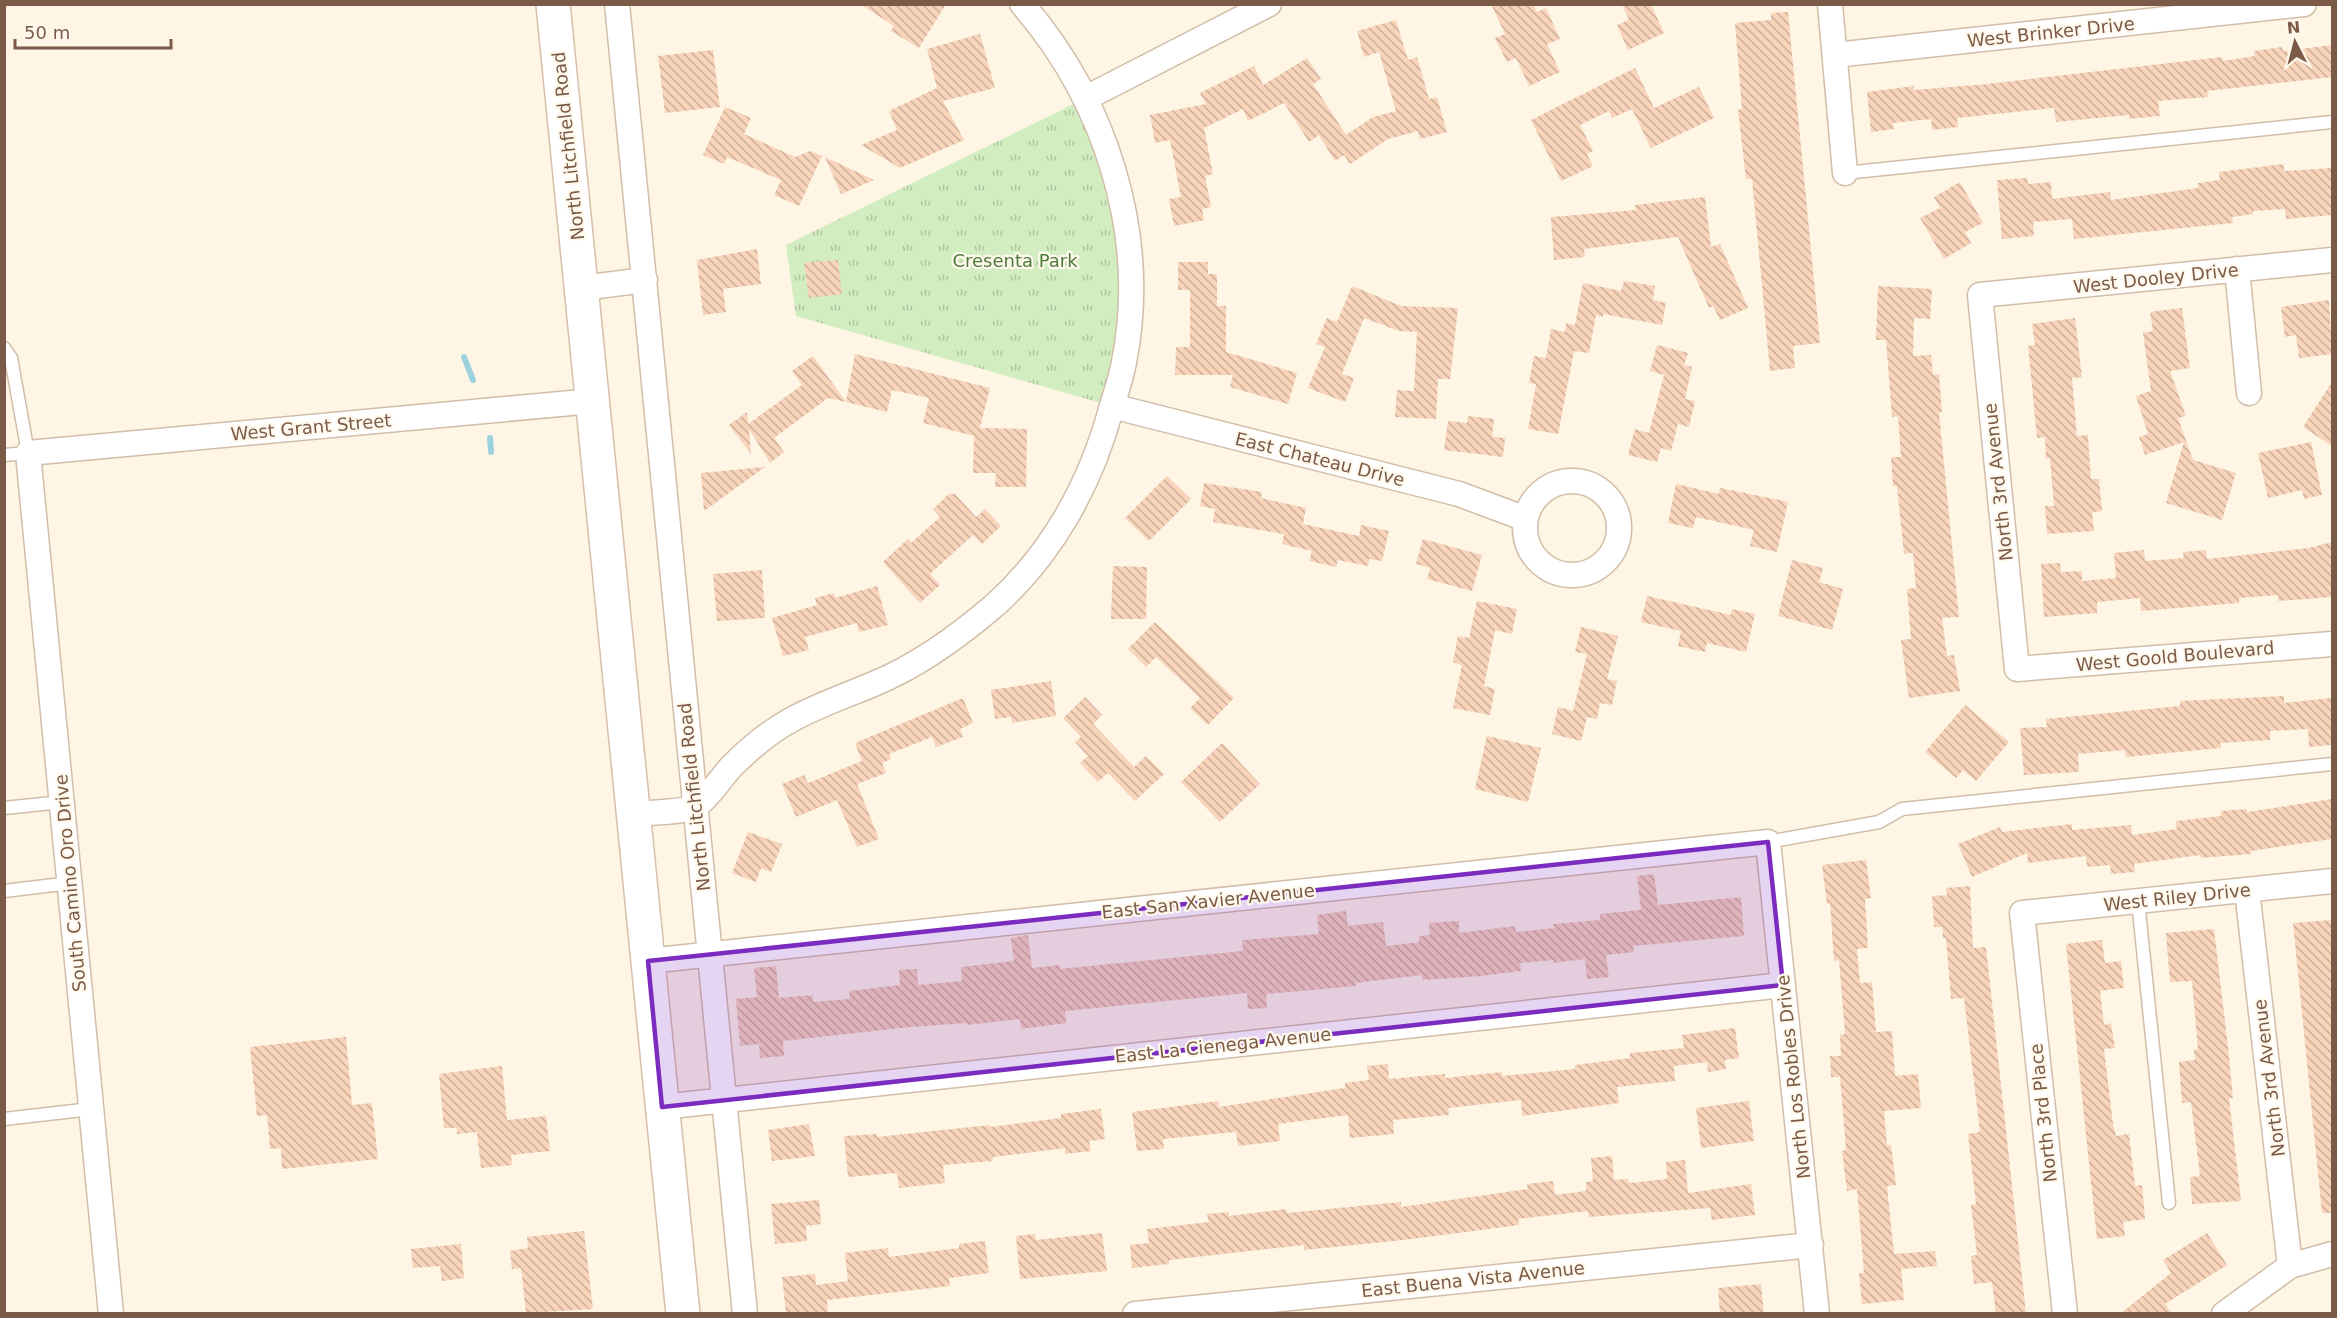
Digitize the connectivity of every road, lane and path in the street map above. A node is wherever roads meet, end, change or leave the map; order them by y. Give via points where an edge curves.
1 (554, 4) edge
2 (617, 4) edge
3 (1022, 4) edge
4 (1269, 4) edge
5 (1830, 4) edge
6 (2304, 4) edge
7 (1835, 56) junction
8 (1086, 98) junction
9 (2332, 122) edge
10 (1845, 173) joint
11 (2332, 260) edge
12 (2237, 269) junction
13 (645, 280) junction
14 (582, 288) junction
15 (1980, 295) joint
16 (4, 348) edge
17 (2249, 393) dead end
18 (593, 401) junction
19 (1112, 406) junction
20 (16, 454) edge
21 (1526, 519) dead end
22 (2332, 644) edge
23 (2017, 669) joint
24 (2332, 764) edge
25 (62, 802) junction
26 (695, 807) junction
27 (4, 808) edge
28 (634, 814) junction
29 (1768, 842) junction
30 (2332, 881) edge
31 (70, 884) junction
32 (2247, 890) junction
33 (4, 891) edge
34 (2138, 901) junction
35 (2022, 913) joint
36 (710, 953) junction
37 (648, 961) junction
38 (1783, 985) junction
39 (724, 1099) junction
40 (662, 1107) junction
41 (91, 1109) junction
42 (4, 1119) edge
43 (2169, 1203) dead end
44 (1811, 1245) junction
45 (2332, 1254) edge
46 (2290, 1266) junction
47 (111, 1314) edge
48 (683, 1314) edge
49 (746, 1314) edge
50 (1134, 1314) edge
51 (1817, 1314) edge
52 (2065, 1314) edge
53 (2224, 1314) edge

1 - 14 main road, North Litchfield Road
2 - 13 street, North Litchfield Road
3 - 8 street via 1038,22
4 - 8 street
5 - 7 street
6 - 7 street, West Brinker Drive
7 - 10 street
8 - 19 street via 1117,181 1129,249 1129,319 1124,361
9 - 10 lane
11 - 12 street, West Dooley Drive
12 - 15 street, West Dooley Drive
12 - 17 street
13 - 14 street
13 - 26 street, North Litchfield Road
14 - 18 main road, North Litchfield Road
15 - 23 street, North 3rd Avenue
16 - 20 lane via 11,358
18 - 20 street, West Grant Street
18 - 28 main road, North Litchfield Road
19 - 21 street, East Chateau Drive via 1459,494
19 - 26 street via 1093,467 1073,506 1050,544 998,603 919,660 791,720 756,744
20 - 25 street, South Camino Oro Drive
22 - 23 street, West Goold Boulevard
24 - 29 lane via 1902,809 1879,822
25 - 27 lane
25 - 31 street, South Camino Oro Drive
26 - 28 street
26 - 36 street, North Litchfield Road
28 - 37 main road, North Litchfield Road
29 - 36 street, East San Xavier Avenue
29 - 38 street, North Los Robles Drive
30 - 32 street, West Riley Drive
31 - 33 lane
31 - 41 street, South Camino Oro Drive
32 - 34 street, West Riley Drive
32 - 46 street, North 3rd Avenue
34 - 35 street, West Riley Drive
34 - 43 lane
35 - 52 street, North 3rd Place
36 - 37 street, East San Xavier Avenue
36 - 39 street, North Litchfield Road
37 - 40 main road, North Litchfield Road
38 - 39 street, East La Cienega Avenue
38 - 44 street, North Los Robles Drive
39 - 40 street, East La Cienega Avenue
39 - 49 street, North Litchfield Road
40 - 48 main road, North Litchfield Road
41 - 42 lane
41 - 47 street, South Camino Oro Drive
44 - 50 street, East Buena Vista Avenue
44 - 51 street, North Los Robles Drive
45 - 46 street
46 - 53 street

